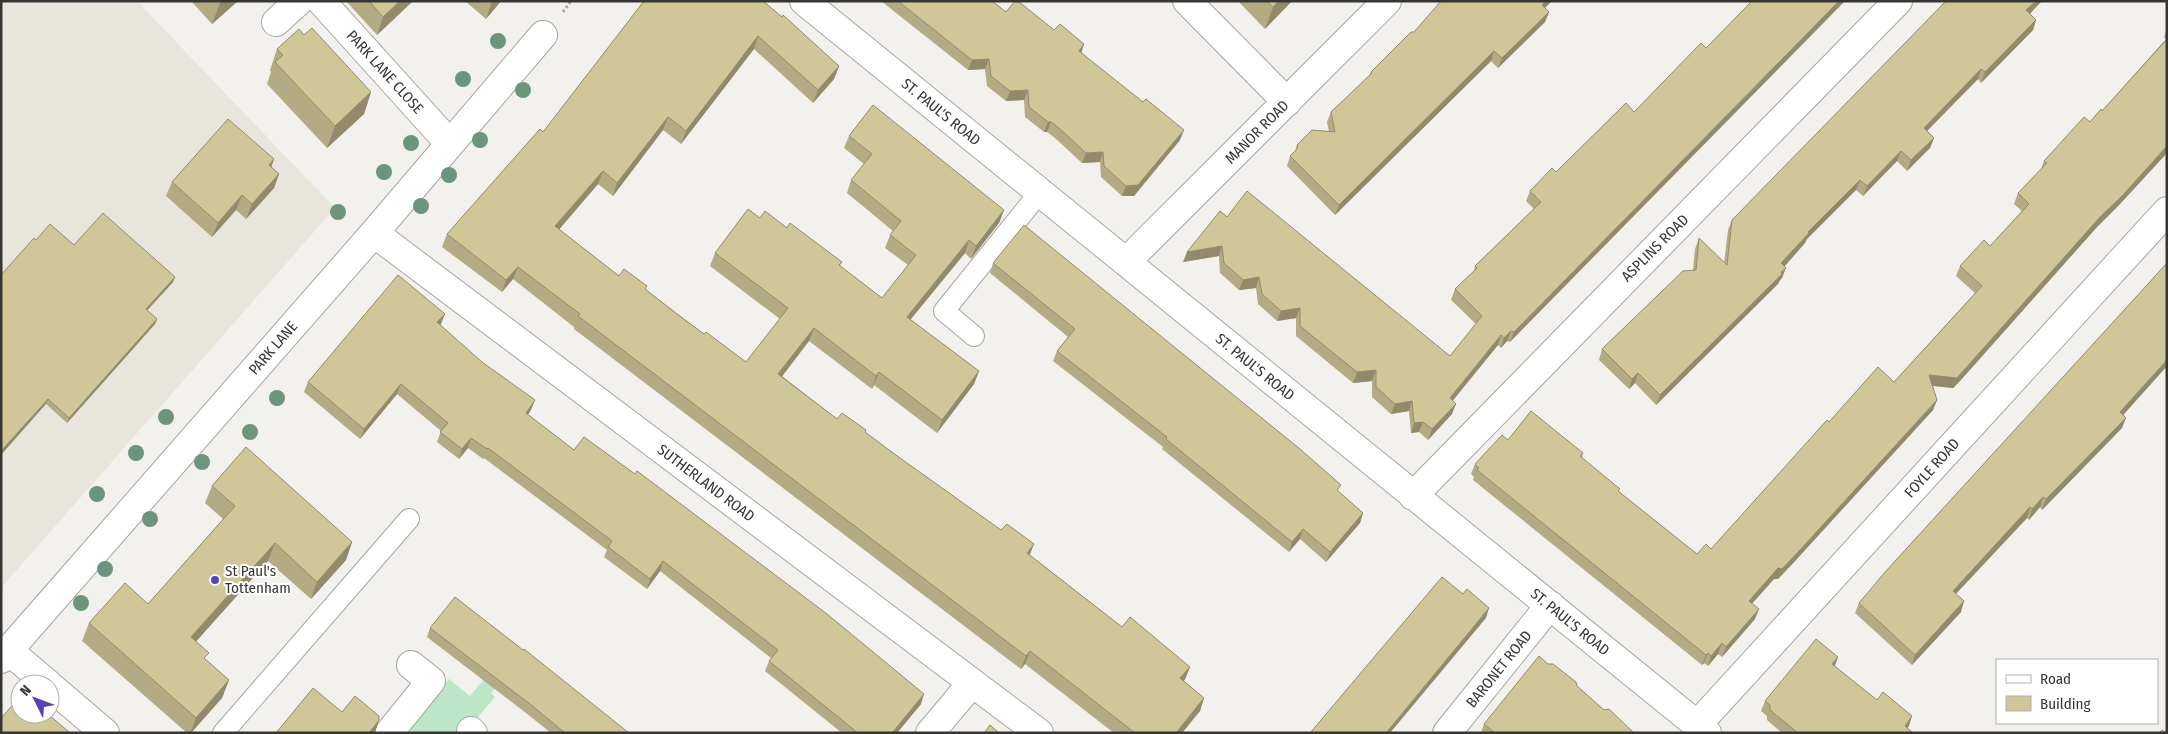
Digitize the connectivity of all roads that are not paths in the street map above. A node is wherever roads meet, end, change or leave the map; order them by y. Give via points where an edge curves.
1 (299, 1) edge
2 (321, 1) edge
3 (804, 1) edge
4 (1187, 1) edge
5 (1387, 1) edge
6 (1898, 1) edge
7 (276, 22) dead end
8 (543, 35) dead end
9 (1287, 102) junction
10 (450, 144) junction
11 (1040, 192) junction
12 (2167, 211) edge
13 (374, 233) junction
14 (1126, 262) junction
15 (974, 336) dead end
16 (1414, 496) junction
17 (409, 519) dead end
18 (1550, 605) junction
19 (5, 655) edge
20 (411, 665) dead end
21 (33, 674) edge
22 (972, 683) junction
23 (60, 694) edge
24 (1702, 729) edge
25 (105, 733) edge
26 (223, 733) edge
27 (390, 733) edge
28 (930, 733) edge
29 (1039, 733) edge
30 (1447, 733) edge

1 - 7 street
2 - 10 street, PARK LANE CLOSE
3 - 11 street, ST. PAUL'S ROAD
4 - 9 street
5 - 9 street, MANOR ROAD
6 - 16 street, ASPLINS ROAD
8 - 10 street, PARK LANE
9 - 14 street, MANOR ROAD
10 - 13 street, PARK LANE
11 - 14 street, ST. PAUL'S ROAD
11 - 15 lane via 944,311
12 - 24 street, FOYLE ROAD
13 - 19 street, PARK LANE
13 - 22 street, SUTHERLAND ROAD
14 - 16 street, ST. PAUL'S ROAD
16 - 18 street, ST. PAUL'S ROAD
17 - 26 lane
18 - 24 street, ST. PAUL'S ROAD
18 - 30 street, BARONET ROAD
19 - 21 street
20 - 27 street via 431,681
22 - 28 street
22 - 29 street, SUTHERLAND ROAD
23 - 25 street

